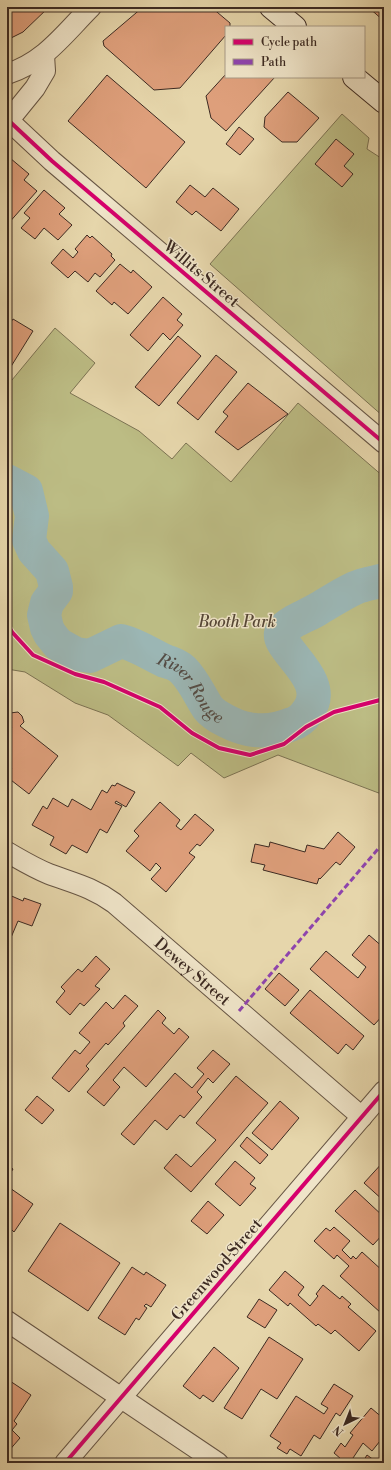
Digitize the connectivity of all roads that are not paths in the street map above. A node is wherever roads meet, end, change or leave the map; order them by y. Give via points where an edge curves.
1 (91, 7) edge
2 (271, 7) edge
3 (293, 26) edge
4 (44, 55) junction
5 (7, 74) edge
6 (355, 78) edge
7 (384, 102) edge
8 (8, 120) edge
9 (384, 443) edge
10 (7, 852) edge
11 (384, 1091) edge
12 (362, 1117) junction
13 (7, 1321) edge
14 (121, 1397) junction
15 (65, 1463) edge
16 (218, 1463) edge

1 - 4 street
2 - 3 main road
4 - 5 street via 28,66
4 - 8 street, Willits Street via 45,71 35,88
6 - 7 main road
8 - 9 street, Willits Street via 52,161
10 - 12 street, Dewey Street via 48,874 101,893
11 - 12 street, Greenwood Street
12 - 14 street, Greenwood Street
13 - 14 street
14 - 15 street, Greenwood Street
14 - 16 street

